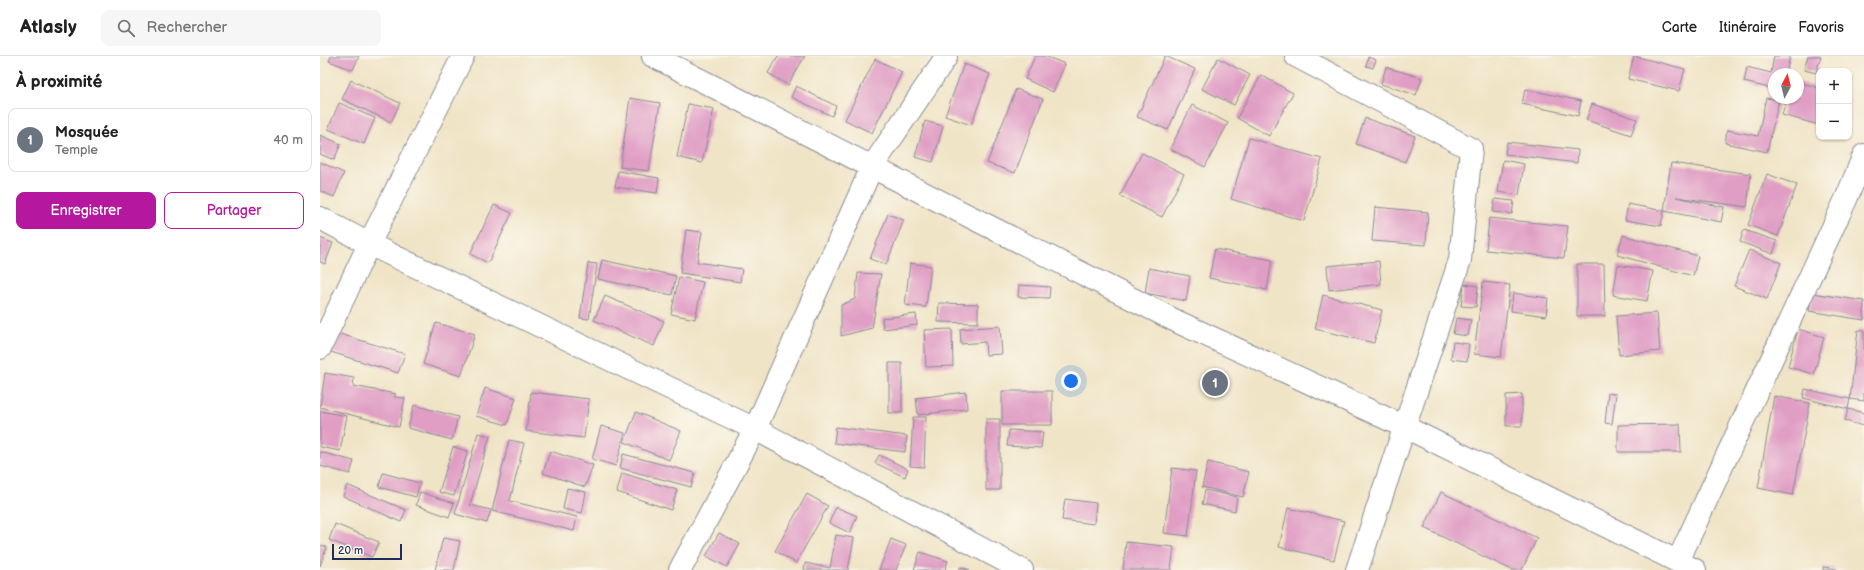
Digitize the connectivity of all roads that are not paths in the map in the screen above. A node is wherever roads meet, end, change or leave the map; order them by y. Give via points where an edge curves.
1 (463, 56) edge
2 (653, 56) edge
3 (945, 56) edge
4 (1296, 56) edge
5 (1864, 154) edge
6 (872, 167) junction
7 (1855, 199) edge
8 (320, 218) edge
9 (369, 244) junction
10 (320, 348) edge
11 (1405, 427) junction
12 (755, 429) junction
13 (1686, 566) edge
14 (680, 570) edge
15 (1022, 570) edge
16 (1357, 570) edge

1 - 9 street
2 - 6 street
3 - 6 street
4 - 11 street via 1471,149 1460,260
5 - 7 street
6 - 11 street via 1178,322
6 - 12 street
7 - 13 street
8 - 9 street
9 - 10 street
9 - 12 street
11 - 13 street
11 - 16 street
12 - 14 street
12 - 15 street

